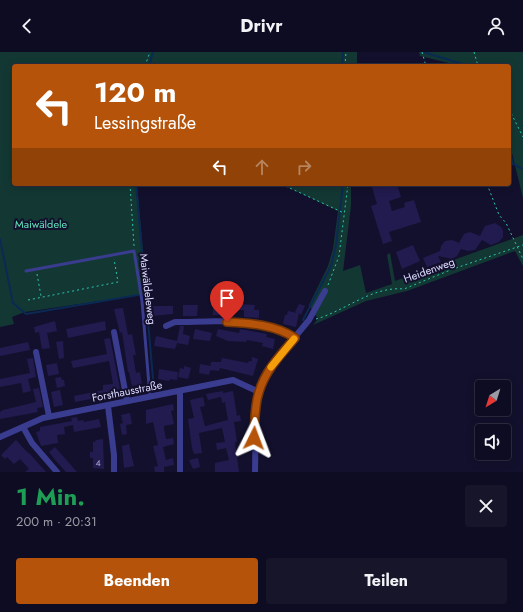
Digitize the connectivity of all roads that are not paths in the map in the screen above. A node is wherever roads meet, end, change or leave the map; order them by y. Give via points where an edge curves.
1 (26, 271) dead end
2 (325, 290) road end
3 (166, 326) dead end
4 (114, 332) dead end
5 (295, 338) junction
6 (36, 352) dead end
7 (180, 391) junction
8 (259, 392) junction
9 (150, 397) junction
10 (127, 401) junction
11 (108, 406) junction
12 (49, 416) junction
13 (23, 427) junction
14 (0, 437) edge
15 (57, 472) edge
16 (114, 472) edge
17 (180, 472) edge
18 (255, 472) edge

1 - 9 lane, Maiwäldeleweg via 134,251 142,301
2 - 5 street via 310,320
3 - 5 street via 175,322 242,322 285,331
4 - 10 street
5 - 8 street via 276,360
6 - 12 street
7 - 8 street, Forsthausstraße via 233,380
7 - 9 street, Forsthausstraße
7 - 17 street
8 - 18 street via 256,408
9 - 10 street, Forsthausstraße
10 - 11 street, Forsthausstraße
11 - 12 street, Forsthausstraße
11 - 16 street
12 - 13 street, Forsthausstraße
13 - 14 street, Forsthausstraße
13 - 15 street via 32,443

